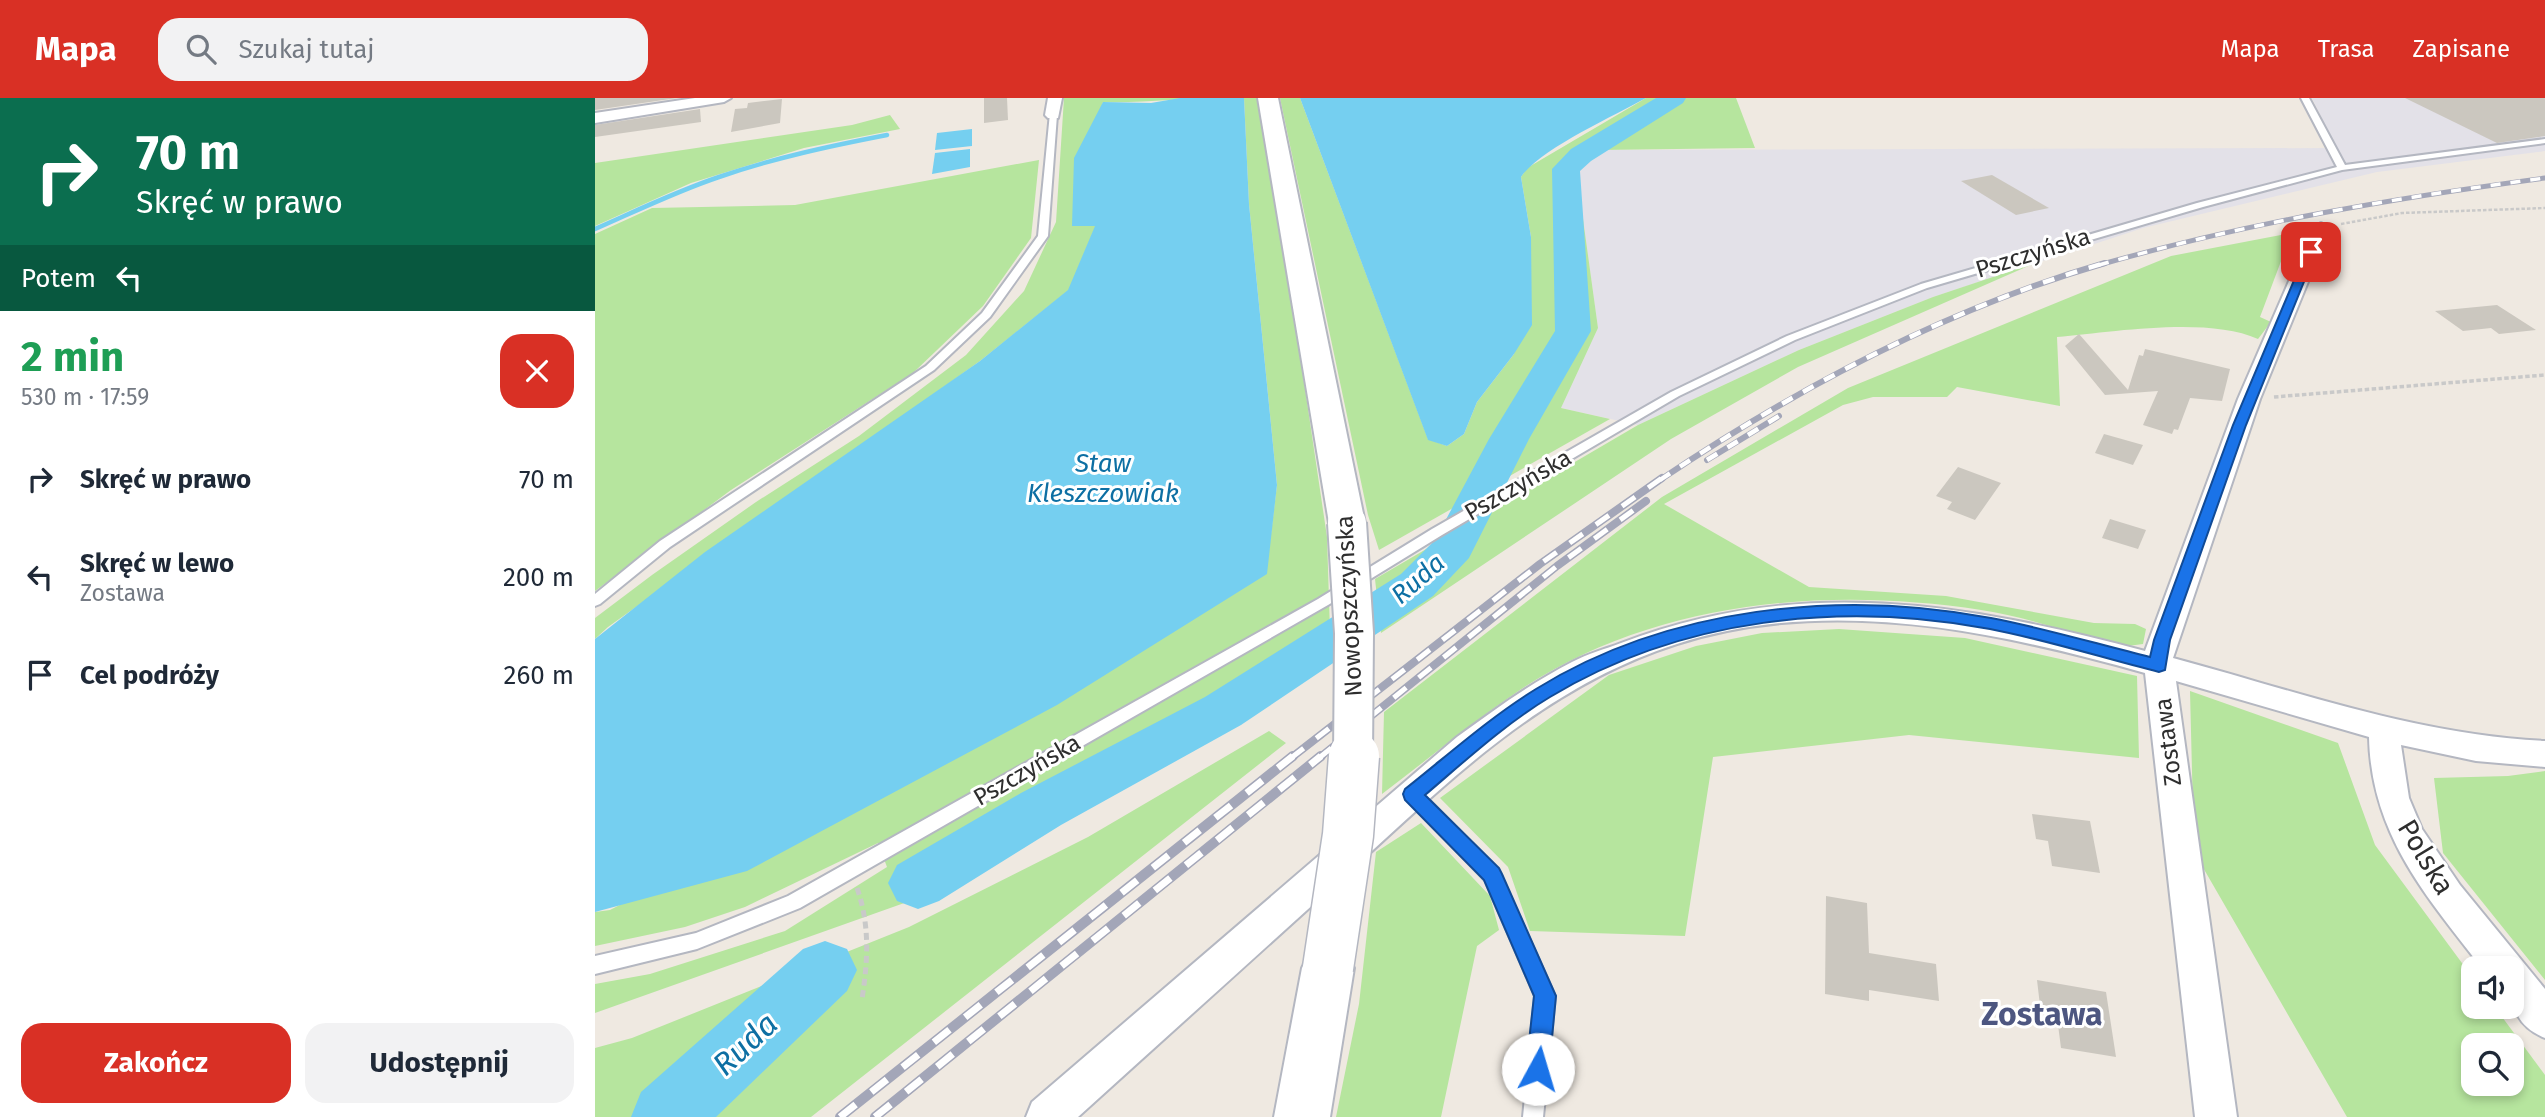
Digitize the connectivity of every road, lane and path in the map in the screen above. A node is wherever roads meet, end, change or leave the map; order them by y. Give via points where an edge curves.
1 (724, 98) edge
2 (1055, 98) edge
3 (1268, 98) edge
4 (2305, 98) edge
5 (1053, 115) joint
6 (595, 118) edge
7 (2545, 141) edge
8 (2342, 168) junction
9 (2545, 208) edge
10 (2321, 228) joint
11 (2545, 375) edge
12 (2249, 398) junction
13 (595, 601) edge
14 (2159, 666) junction
15 (2385, 730) junction
16 (2545, 754) edge
17 (1412, 794) junction
18 (850, 871) junction
19 (2496, 956) edge
20 (595, 965) edge
21 (2524, 992) edge
22 (862, 999) dead end
23 (2545, 1019) edge
24 (1047, 1117) edge
25 (1302, 1117) edge
26 (1533, 1117) edge
27 (2216, 1117) edge

1 - 6 street
2 - 5 street
3 - 25 main road, Nowopszczyńska, bridge via 1347,523 1355,641 1349,817
4 - 8 lane
5 - 13 lane via 1043,236 986,315 930,368 665,544
7 - 8 lane, Pszczyńska
8 - 18 lane, Pszczyńska via 2053,246 1924,286 1791,338 1675,394 1323,602
9 - 10 path via 2402,213
10 - 12 street, Zostawa
11 - 12 path
12 - 14 street, Zostawa via 2162,640
14 - 15 street
14 - 17 street via 2003,626 1929,615 1836,610 1744,618 1667,637 1586,669 1497,725
14 - 27 street, Zostawa
15 - 16 street via 2447,744
15 - 19 street, Polska via 2395,804 2406,832 2434,877
17 - 24 street
17 - 26 lane via 1492,874 1545,996
18 - 20 lane, Pszczyńska via 794,902 697,941
18 - 22 path via 869,929
21 - 23 street

